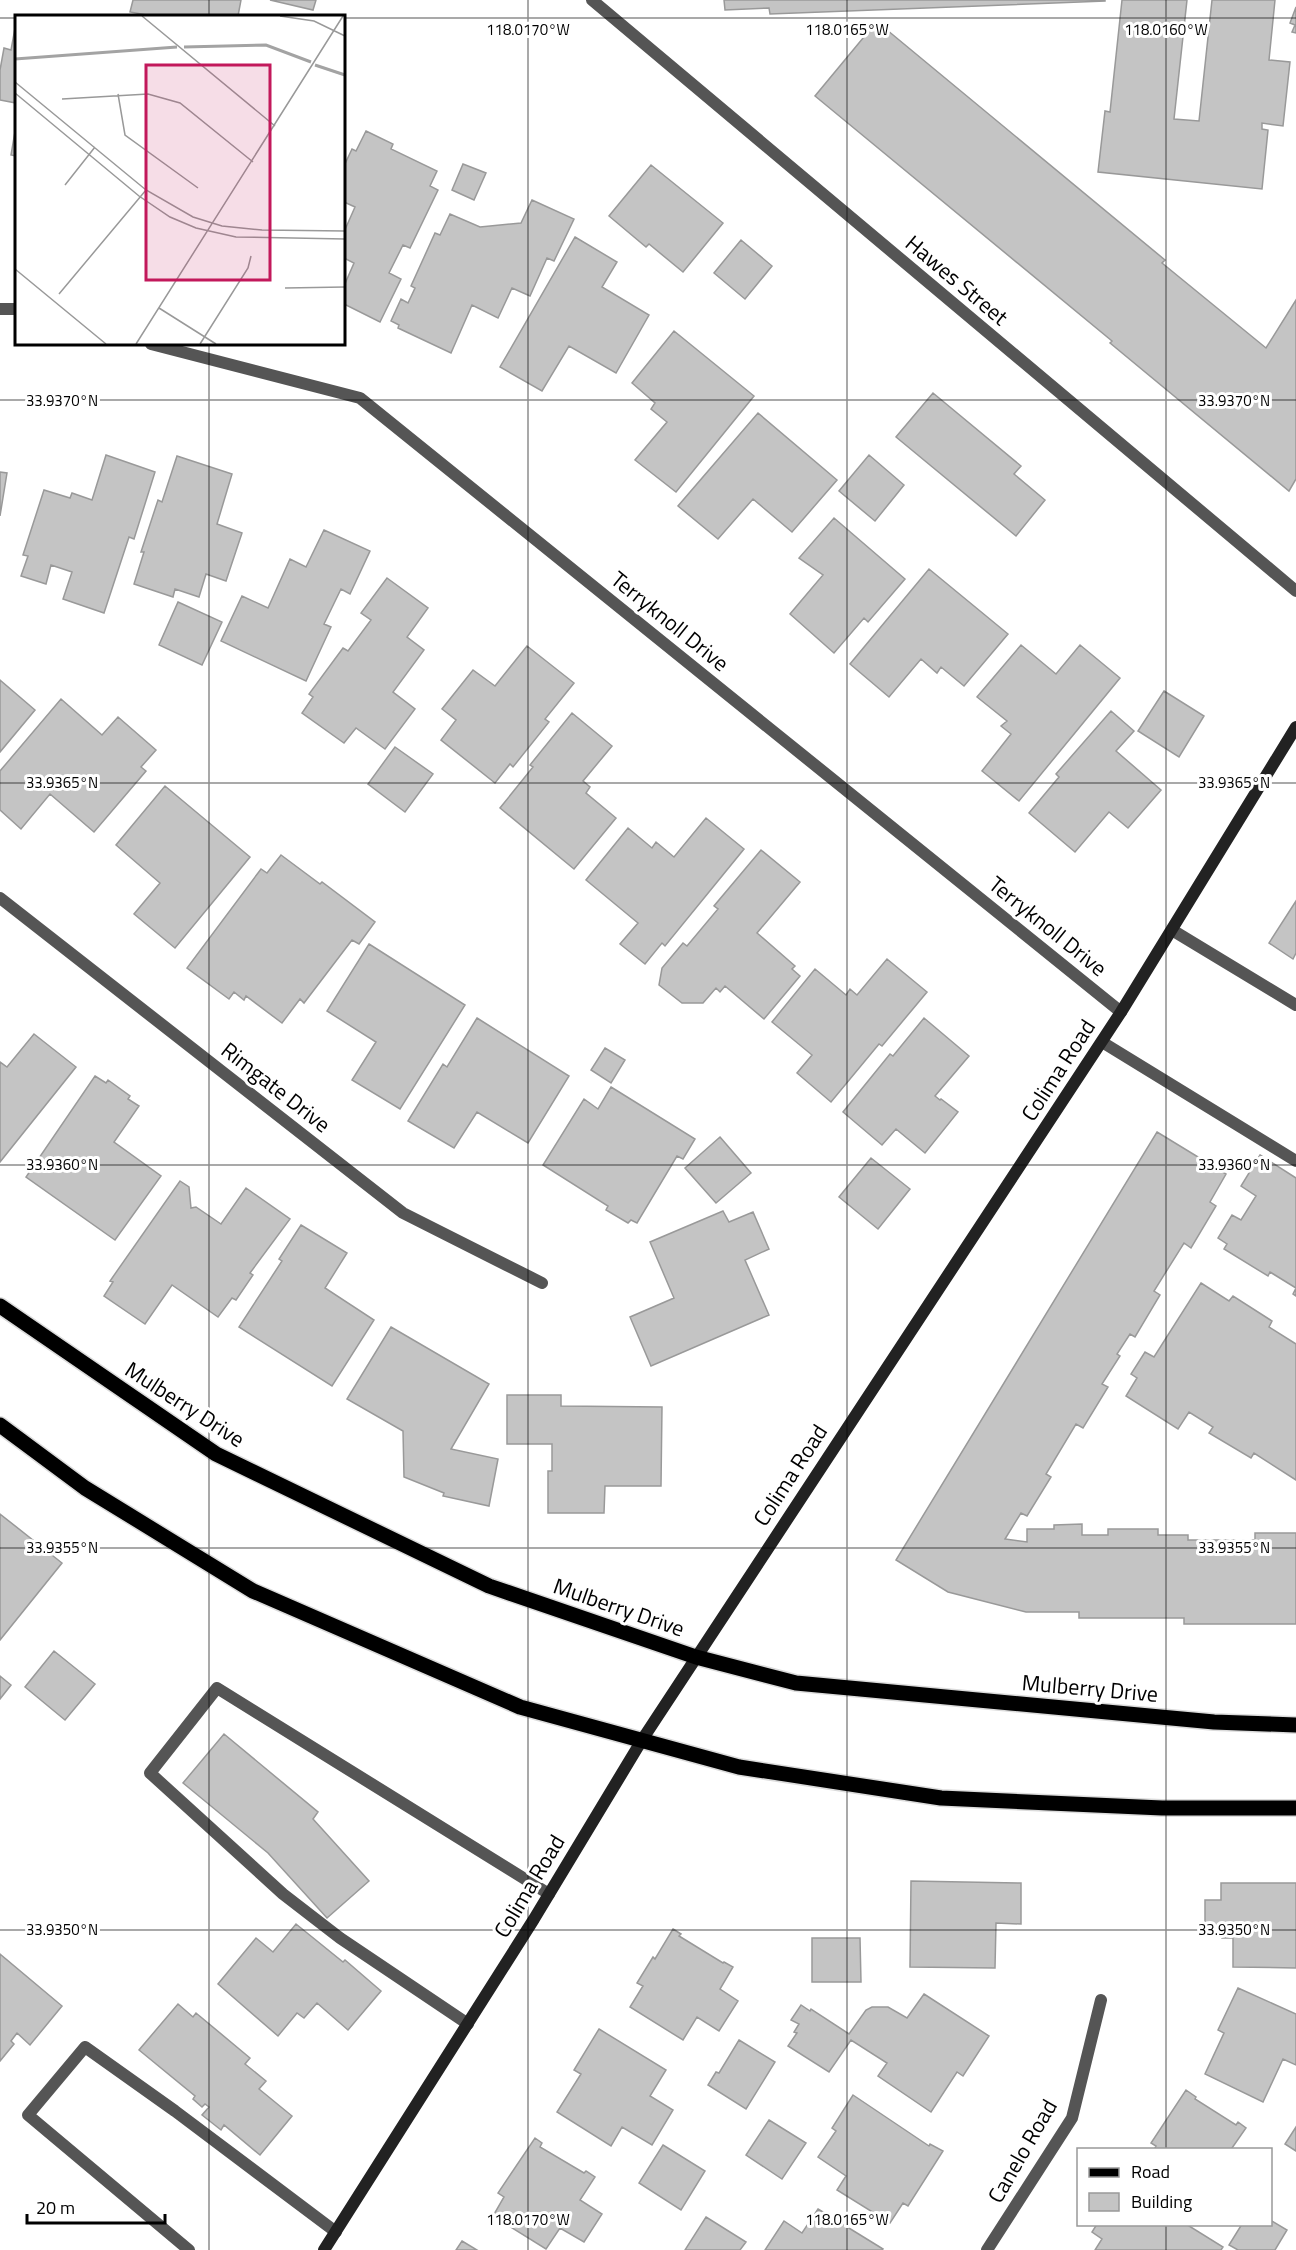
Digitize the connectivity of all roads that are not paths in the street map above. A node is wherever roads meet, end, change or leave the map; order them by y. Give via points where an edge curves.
1 (592, 0) edge
2 (155, 345) edge
3 (1296, 591) edge
4 (1296, 727) edge
5 (0, 898) edge
6 (1172, 930) junction
7 (1296, 1005) edge
8 (1121, 1012) junction
9 (1101, 1042) junction
10 (1296, 1161) edge
11 (542, 1283) dead end
12 (0, 1306) edge
13 (0, 1425) edge
14 (696, 1657) junction
15 (1296, 1725) edge
16 (642, 1740) junction
17 (1296, 1808) edge
18 (549, 1894) junction
19 (1101, 2000) dead end
20 (468, 2024) junction
21 (336, 2232) junction
22 (189, 2250) edge
23 (324, 2250) edge
24 (987, 2250) edge

1 - 3 street, Hawes Street
2 - 8 street, Terryknoll Drive via 360,398
4 - 6 main road, Colima Road
5 - 11 street, Rimgate Drive via 403,1214
6 - 7 street
6 - 8 main road, Colima Road
8 - 9 main road, Colima Road
9 - 10 street
9 - 14 main road, Colima Road
12 - 14 main road, Mulberry Drive via 216,1454 489,1586
13 - 16 main road via 85,1488 253,1591 520,1707
14 - 15 main road, Mulberry Drive via 796,1683 1214,1722
14 - 16 main road, Colima Road
16 - 17 main road via 739,1767 941,1798 1162,1808
16 - 18 main road, Colima Road
18 - 20 main road, Colima Road
18 - 20 street via 216,1688 150,1773 283,1894 340,1938
19 - 24 street, Canelo Road via 1072,2118
20 - 21 main road, Colima Road
21 - 22 street via 84,2047 28,2115
21 - 23 main road, Colima Road

